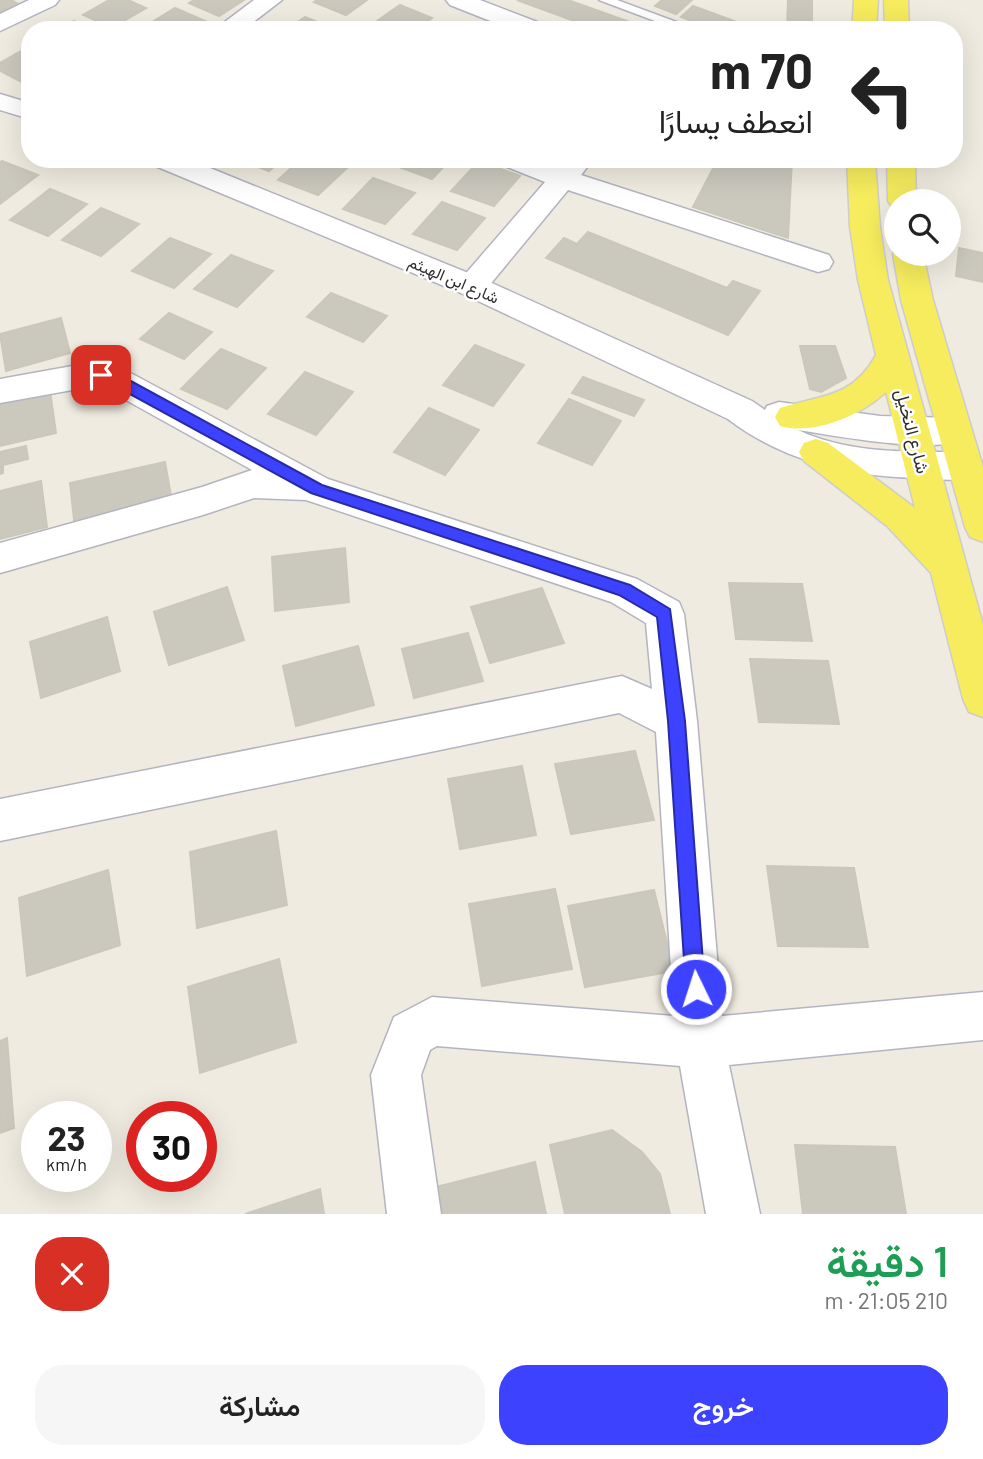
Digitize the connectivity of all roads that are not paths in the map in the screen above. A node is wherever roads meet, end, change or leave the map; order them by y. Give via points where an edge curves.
1 (47, 0) edge
2 (270, 0) edge
3 (458, 0) edge
4 (866, 0) edge
5 (896, 0) edge
6 (615, 1) edge
7 (482, 9) junction
8 (239, 21) edge
9 (468, 21) edge
10 (513, 21) edge
11 (668, 21) edge
12 (865, 21) edge
13 (897, 21) edge
14 (0, 24) edge
15 (0, 102) edge
16 (21, 108) edge
17 (185, 168) edge
18 (861, 168) edge
19 (901, 168) edge
20 (571, 169) edge
21 (902, 189) edge
22 (818, 262) dead end
23 (910, 266) edge
24 (472, 286) junction
25 (892, 356) junction
26 (0, 391) edge
27 (740, 410) junction
28 (792, 417) junction
29 (954, 431) junction
30 (918, 448) junction
31 (816, 452) junction
32 (964, 466) junction
33 (317, 489) junction
34 (983, 527) edge
35 (0, 558) edge
36 (949, 568) junction
37 (983, 699) edge
38 (676, 721) junction
39 (0, 820) edge
40 (983, 1016) edge
41 (700, 1043) junction
42 (414, 1214) edge
43 (733, 1214) edge

1 - 14 street
2 - 8 street
3 - 7 street
4 - 12 main road
5 - 13 main road
6 - 11 lane
7 - 9 street
7 - 10 street
15 - 16 street
17 - 24 street, شارع ابن الهيثم
18 - 25 main road, شارع النخيل via 864,227
19 - 21 main road
20 - 22 street
20 - 24 street
23 - 29 main road
24 - 27 street, شارع ابن الهيثم
25 - 28 main road via 886,372 859,398 828,411
25 - 30 main road, شارع النخيل
26 - 33 street via 89,375 113,378
27 - 28 street
27 - 31 street via 772,433
28 - 30 street
29 - 30 street
29 - 32 main road
30 - 31 street via 846,458
30 - 32 street
30 - 36 main road, شارع النخيل
31 - 36 main road via 900,516
32 - 34 main road
33 - 35 street via 253,484
33 - 38 street via 646,600 665,614
36 - 37 main road, شارع النخيل
38 - 39 street via 622,694
38 - 41 street
40 - 41 street
41 - 42 street via 432,1021 411,1034 396,1075
41 - 43 street

